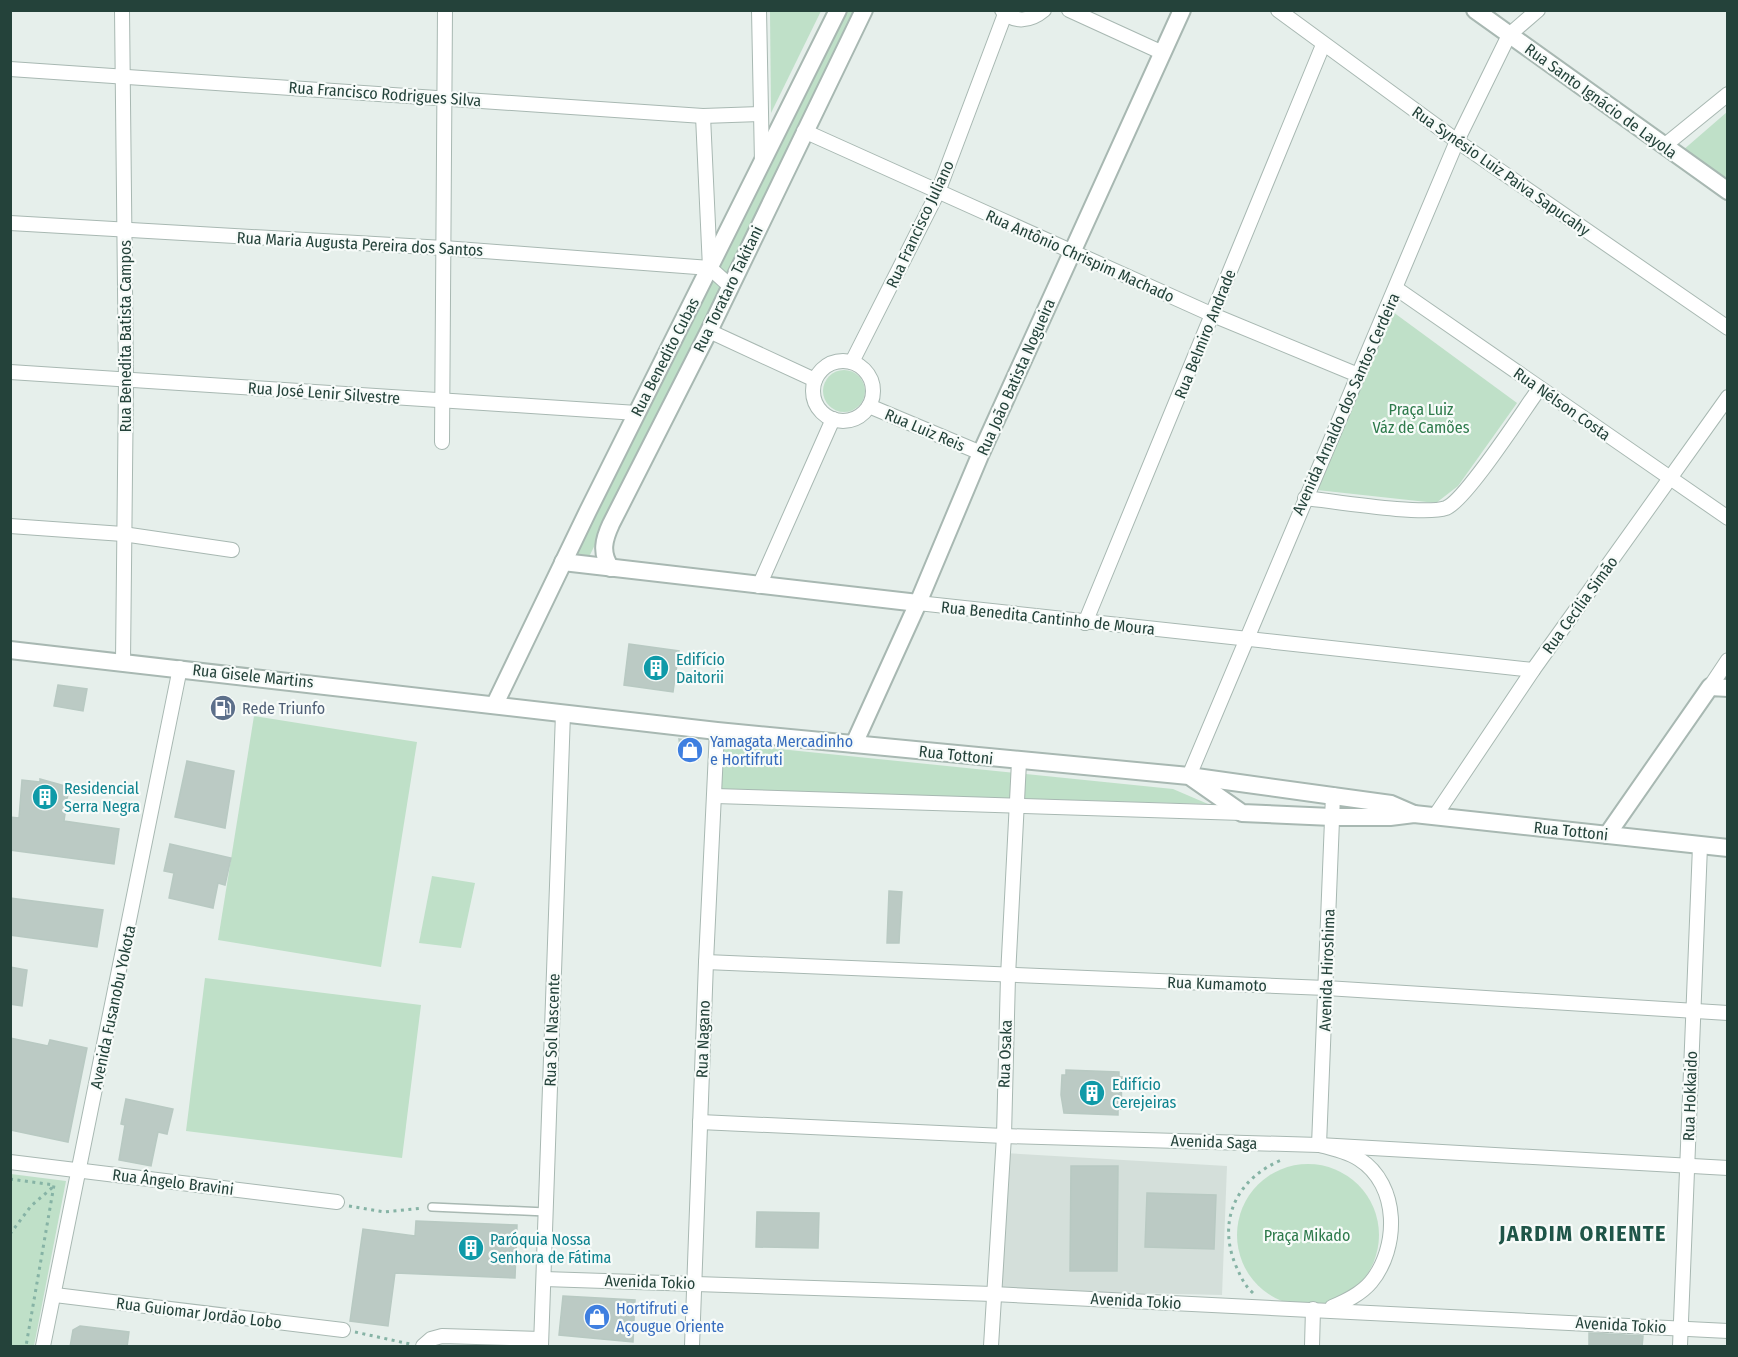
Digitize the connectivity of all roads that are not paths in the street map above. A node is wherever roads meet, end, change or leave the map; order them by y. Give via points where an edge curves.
1 (122, 10) edge
2 (445, 10) edge
3 (759, 10) edge
4 (838, 10) edge
5 (864, 10) edge
6 (1044, 10) edge
7 (1069, 10) edge
8 (1182, 10) edge
9 (1278, 10) edge
10 (1475, 10) edge
11 (1538, 10) edge
12 (1003, 12) edge
13 (1509, 35) junction
14 (1323, 45) junction
15 (1163, 53) junction
16 (10, 69) edge
17 (121, 76) junction
18 (1728, 94) edge
19 (446, 98) junction
20 (760, 114) junction
21 (703, 116) junction
22 (804, 131) junction
23 (1457, 141) junction
24 (1664, 146) junction
25 (762, 163) junction
26 (1728, 191) edge
27 (938, 192) junction
28 (10, 223) edge
29 (124, 230) junction
30 (444, 248) junction
31 (1072, 251) junction
32 (710, 268) junction
33 (730, 286) junction
34 (1397, 289) junction
35 (1213, 315) junction
36 (1728, 328) edge
37 (709, 331) junction
38 (852, 362) junction
39 (10, 372) edge
40 (1358, 375) junction
41 (126, 380) junction
42 (815, 380) junction
43 (1539, 389) junction
44 (1728, 397) edge
45 (442, 401) junction
46 (869, 406) junction
47 (637, 413) junction
48 (833, 419) junction
49 (442, 442) dead end
50 (981, 453) junction
51 (1671, 479) junction
52 (1305, 498) junction
53 (588, 511) junction
54 (1728, 518) edge
55 (611, 524) junction
56 (10, 526) edge
57 (123, 534) junction
58 (232, 550) dead end
59 (563, 562) junction
60 (611, 568) junction
61 (759, 586) junction
62 (918, 603) junction
63 (1085, 623) junction
64 (1245, 640) junction
65 (10, 650) edge
66 (1728, 660) edge
67 (123, 661) junction
68 (180, 668) junction
69 (1533, 670) junction
70 (1710, 687) junction
71 (1728, 688) edge
72 (495, 704) junction
73 (563, 713) junction
74 (717, 731) junction
75 (854, 744) junction
76 (1019, 762) junction
77 (1189, 776) junction
78 (1333, 795) junction
79 (715, 796) junction
80 (1015, 807) junction
81 (1242, 813) junction
82 (1414, 814) junction
83 (1435, 816) junction
84 (1332, 817) junction
85 (1607, 835) junction
86 (1700, 846) junction
87 (1728, 848) edge
88 (706, 962) junction
89 (1008, 976) junction
90 (1326, 988) junction
91 (1693, 1012) junction
92 (1728, 1013) edge
93 (700, 1122) junction
94 (1004, 1136) junction
95 (1319, 1144) junction
96 (10, 1162) edge
97 (1687, 1166) junction
98 (1728, 1168) edge
99 (79, 1171) junction
100 (337, 1202) road end
101 (432, 1207) road end
102 (546, 1212) junction
103 (544, 1279) junction
104 (694, 1284) junction
105 (993, 1294) junction
106 (55, 1295) junction
107 (1313, 1309) junction
108 (1328, 1309) junction
109 (1680, 1328) junction
110 (344, 1330) road end
111 (1728, 1331) edge
112 (541, 1343) edge
113 (44, 1347) edge
114 (421, 1347) edge
115 (692, 1347) edge
116 (991, 1347) edge
117 (1312, 1347) edge
118 (1680, 1347) edge

1 - 17 street, Rua Benedita Batista Campos
2 - 19 street
3 - 20 street
4 - 25 street, Rua Benedito Cubas
5 - 22 street, Rua Torataro Takitani
6 - 12 street via 1035,18 1024,20
7 - 15 street
8 - 15 street, Rua João Batista Nogueira
9 - 14 street, Rua Synésio Luiz Paiva Sapucahy
10 - 13 street, Rua Santo Ignácio de Layola
11 - 13 street
12 - 27 street, Rua Francisco Juliano
13 - 23 street, Avenida Arnaldo dos Santos Cerdeira
13 - 24 street, Rua Santo Ignácio de Layola
14 - 23 street, Rua Synésio Luiz Paiva Sapucahy
14 - 35 street, Rua Belmiro Andrade
15 - 31 street, Rua João Batista Nogueira
16 - 17 street, Rua Francisco Rodrigues Silva
17 - 19 street, Rua Francisco Rodrigues Silva
17 - 29 street, Rua Benedita Batista Campos
18 - 24 street
19 - 21 street, Rua Francisco Rodrigues Silva
19 - 30 street
20 - 21 street, Rua Francisco Rodrigues Silva
20 - 25 street
21 - 32 street
22 - 27 street, Rua Antônio Chrispim Machado
22 - 33 street, Rua Torataro Takitani
23 - 34 street, Avenida Arnaldo dos Santos Cerdeira
23 - 36 street, Rua Synésio Luiz Paiva Sapucahy
24 - 26 street, Rua Santo Ignácio de Layola
25 - 32 street, Rua Benedito Cubas
27 - 31 street, Rua Antônio Chrispim Machado
27 - 38 street, Rua Francisco Juliano
28 - 29 street, Rua Maria Augusta Pereira dos Santos
29 - 30 street, Rua Maria Augusta Pereira dos Santos
29 - 41 street, Rua Benedita Batista Campos
30 - 32 street, Rua Maria Augusta Pereira dos Santos
30 - 45 street
31 - 35 street, Rua Antônio Chrispim Machado
31 - 50 street, Rua João Batista Nogueira
32 - 33 street
32 - 47 street, Rua Benedito Cubas
33 - 37 street, Rua Torataro Takitani
34 - 40 street, Avenida Arnaldo dos Santos Cerdeira
34 - 43 street, Rua Nélson Costa
35 - 40 street, Rua Antônio Chrispim Machado
35 - 63 street, Rua Belmiro Andrade
37 - 42 street
37 - 55 street, Rua Torataro Takitani
38 - 42 street via 832,363
38 - 46 street via 869,376 873,397
39 - 41 street, Rua José Lenir Silvestre
40 - 52 street, Avenida Arnaldo dos Santos Cerdeira
41 - 45 street, Rua José Lenir Silvestre
41 - 57 street, Rua Benedita Batista Campos
42 - 48 street via 813,395 817,405
43 - 51 street, Rua Nélson Costa
43 - 52 street via 1448,507 1427,511
44 - 51 street, Rua Cecília Simão
45 - 47 street, Rua José Lenir Silvestre
45 - 49 street
46 - 48 street via 855,418
46 - 50 street, Rua Luiz Reis
47 - 53 street, Rua Benedito Cubas
48 - 61 street
50 - 62 street, Rua João Batista Nogueira
51 - 54 street, Rua Nélson Costa
51 - 69 street, Rua Cecília Simão
52 - 64 street, Avenida Arnaldo dos Santos Cerdeira
53 - 55 street via 603,523
53 - 59 street, Rua Benedito Cubas
55 - 60 street, Rua Torataro Takitani via 604,556
56 - 57 street
57 - 58 street
57 - 67 street, Rua Benedita Batista Campos
59 - 60 street, Rua Benedita Cantinho de Moura
59 - 72 street, Rua Benedito Cubas
60 - 61 street, Rua Benedita Cantinho de Moura
61 - 62 street, Rua Benedita Cantinho de Moura
62 - 63 street, Rua Benedita Cantinho de Moura
62 - 75 street, Rua João Batista Nogueira
63 - 64 street, Rua Benedita Cantinho de Moura
64 - 69 street, Rua Benedita Cantinho de Moura
64 - 77 street, Avenida Arnaldo dos Santos Cerdeira
65 - 67 street, Rua Gisele Martins
66 - 70 street
67 - 68 street, Rua Gisele Martins
68 - 72 street, Rua Gisele Martins
68 - 99 street, Avenida Fusanobu Yokota
69 - 83 street, Rua Cecília Simão
70 - 71 street
70 - 85 street
72 - 73 street, Rua Tottoni
73 - 74 street, Rua Tottoni
73 - 102 street, Rua Sol Nascente
74 - 75 street, Rua Tottoni
74 - 79 street, Rua Nagano
75 - 76 street, Rua Tottoni
76 - 77 street, Rua Tottoni
76 - 80 street, Rua Osaka
77 - 78 street, Rua Tottoni
77 - 81 street
78 - 82 street, Rua Tottoni via 1391,804
78 - 84 street, Avenida Hiroshima
79 - 80 street, Rua Tottoni
79 - 88 street, Rua Nagano
80 - 81 street, Rua Tottoni
80 - 89 street, Rua Osaka
81 - 84 street, Rua Tottoni
82 - 83 street, Rua Tottoni
82 - 84 street, Rua Tottoni
83 - 85 street, Rua Tottoni
84 - 90 street, Avenida Hiroshima
85 - 86 street, Rua Tottoni
86 - 87 street, Rua Tottoni
86 - 91 street, Rua Hokkaido
88 - 89 street, Rua Kumamoto
88 - 93 street, Rua Nagano
89 - 90 street, Rua Kumamoto
89 - 94 street, Rua Osaka
90 - 91 street, Rua Kumamoto
90 - 95 street, Avenida Hiroshima
91 - 92 street, Rua Kumamoto
91 - 97 street, Rua Hokkaido
93 - 94 street, Avenida Saga
93 - 104 street, Rua Nagano
94 - 95 street, Avenida Saga
94 - 105 street, Rua Osaka
95 - 97 street, Avenida Saga
95 - 108 street via 1359,1159 1379,1180 1390,1208 1392,1237 1386,1258 1370,1283 1347,1301
96 - 99 street, Rua Ângelo Bravini
97 - 98 street, Avenida Saga
97 - 109 street, Rua Hokkaido
99 - 100 street, Rua Ângelo Bravini
99 - 106 street, Avenida Fusanobu Yokota
101 - 102 lane
102 - 103 street, Rua Sol Nascente
103 - 104 street, Avenida Tokio
103 - 112 street, Rua Sol Nascente
104 - 105 street, Avenida Tokio
104 - 115 street, Rua Nagano
105 - 107 street, Avenida Tokio
105 - 116 street, Rua Osaka
106 - 110 street, Rua Guiomar Jordão Lobo
106 - 113 street, Avenida Fusanobu Yokota
107 - 108 street, Avenida Tokio
107 - 117 street
108 - 109 street, Avenida Tokio
109 - 111 street, Avenida Tokio
109 - 118 street, Rua Hokkaido
112 - 114 street via 442,1336

